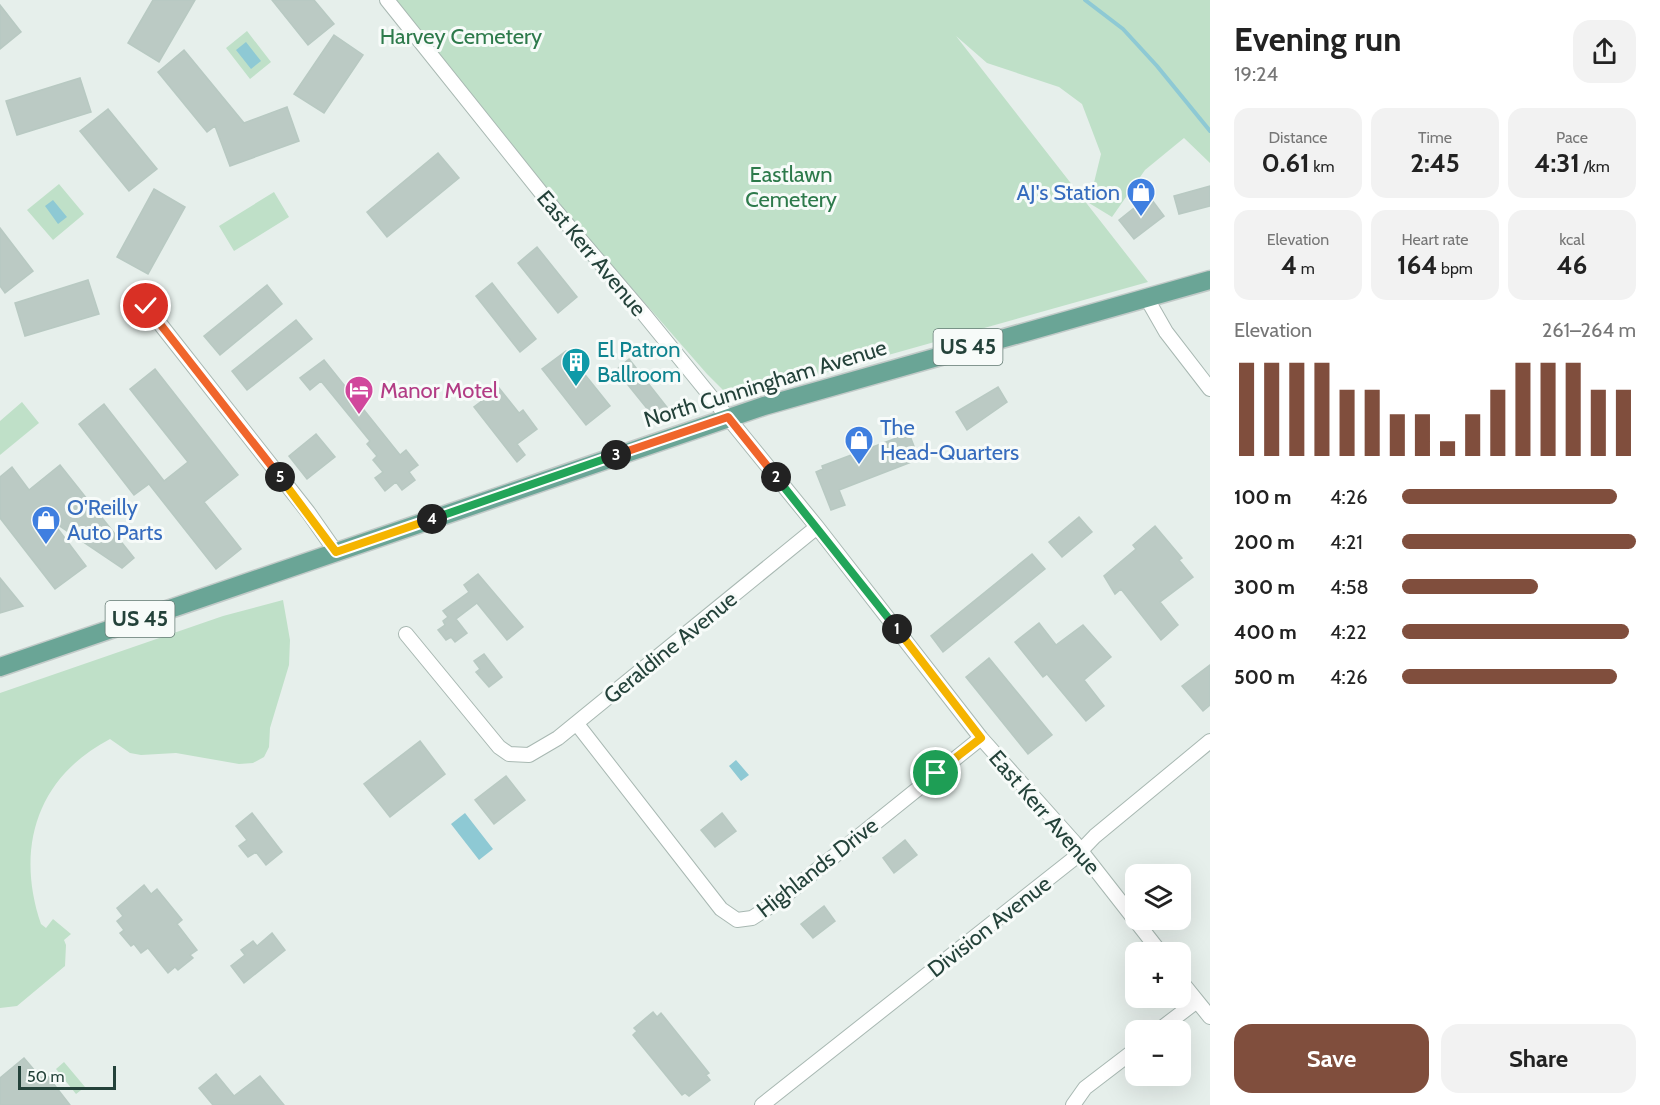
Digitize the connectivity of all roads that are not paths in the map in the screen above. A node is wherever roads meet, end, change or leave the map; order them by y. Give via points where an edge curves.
1 (387, 0) edge
2 (1210, 280) edge
3 (1146, 297) junction
4 (146, 306) dead end
5 (1210, 389) edge
6 (728, 417) junction
7 (817, 527) junction
8 (336, 552) junction
9 (406, 634) dead end
10 (0, 667) edge
11 (577, 724) junction
12 (981, 738) junction
13 (1210, 741) edge
14 (1081, 852) junction
15 (1152, 942) edge
16 (1191, 994) edge
17 (1197, 1001) junction
18 (1210, 1017) edge
19 (1172, 1020) edge
20 (1125, 1057) edge
21 (770, 1103) edge
22 (1073, 1105) edge

1 - 6 street, East Kerr Avenue
2 - 3 main road, North Cunningham Avenue / US 45
3 - 5 street via 1166,332
3 - 6 main road, North Cunningham Avenue / US 45
4 - 8 street
6 - 7 street, East Kerr Avenue
6 - 8 main road, North Cunningham Avenue / US 45
7 - 11 street, Geraldine Avenue
7 - 12 street, East Kerr Avenue
8 - 10 main road, North Cunningham Avenue / US 45
9 - 11 street, Geraldine Avenue via 499,747 519,756 535,753
11 - 12 street, Highlands Drive via 721,909 737,920 752,918 777,902
12 - 14 street, East Kerr Avenue
13 - 14 street, Division Avenue
14 - 15 street, East Kerr Avenue
14 - 21 street, Division Avenue
16 - 17 street
17 - 18 street
17 - 19 street
20 - 22 street via 1085,1088

